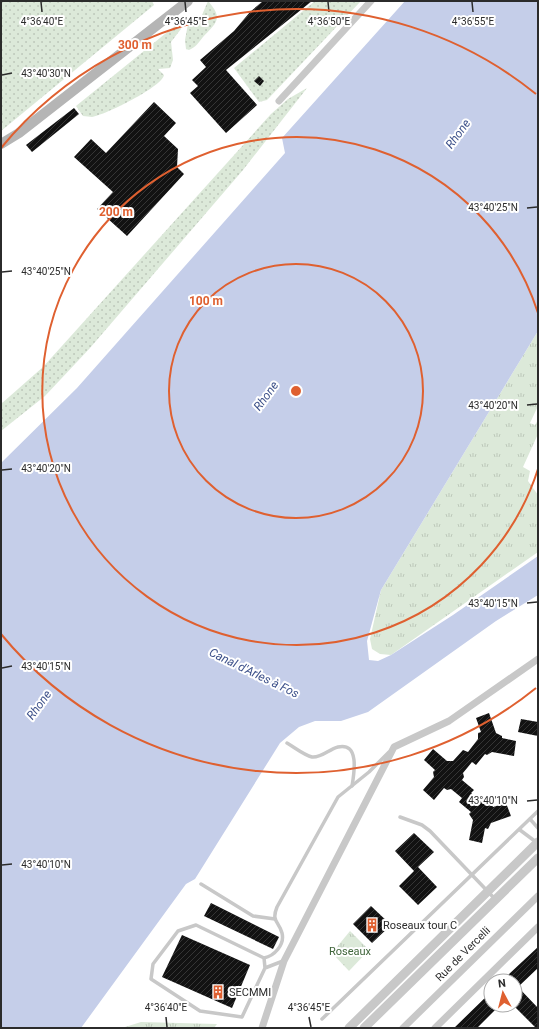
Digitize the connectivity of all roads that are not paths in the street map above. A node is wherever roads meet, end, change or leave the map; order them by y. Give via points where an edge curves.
1 (188, 1) edge
2 (371, 1) edge
3 (279, 101) dead end
4 (1, 144) edge
5 (538, 659) edge
6 (287, 743) dead end
7 (394, 747) junction
8 (352, 786) junction
9 (538, 811) edge
10 (400, 817) dead end
11 (530, 819) junction
12 (538, 828) edge
13 (520, 830) junction
14 (538, 843) edge
15 (538, 858) edge
16 (472, 875) junction
17 (201, 884) dead end
18 (488, 892) junction
19 (538, 896) edge
20 (495, 900) junction
21 (274, 918) junction
22 (538, 927) edge
23 (264, 958) junction
24 (284, 961) junction
25 (265, 968) junction
26 (322, 1019) dead end
27 (262, 1028) edge
28 (349, 1028) edge
29 (364, 1028) edge
30 (403, 1028) edge
31 (435, 1028) edge

1 - 4 main road via 19,133
2 - 3 street
5 - 7 street via 450,721
6 - 8 lane via 311,757 318,757 338,747 350,750 354,756
7 - 8 lane
7 - 24 street
8 - 21 lane via 338,797 277,907
9 - 11 lane
10 - 16 lane via 422,825 430,831
11 - 12 lane
11 - 13 lane
13 - 14 lane
13 - 16 lane
14 - 18 street
15 - 20 street
16 - 18 lane
16 - 26 lane
17 - 21 lane via 253,916
18 - 20 lane
18 - 28 street
19 - 30 street, Rue de Vercelli
20 - 29 street
21 - 23 lane via 283,935 280,947 270,957
22 - 31 street
23 - 25 lane
23 - 25 lane via 196,925 178,931 153,964 151,979 200,1011 242,1018
24 - 25 lane
24 - 27 street

